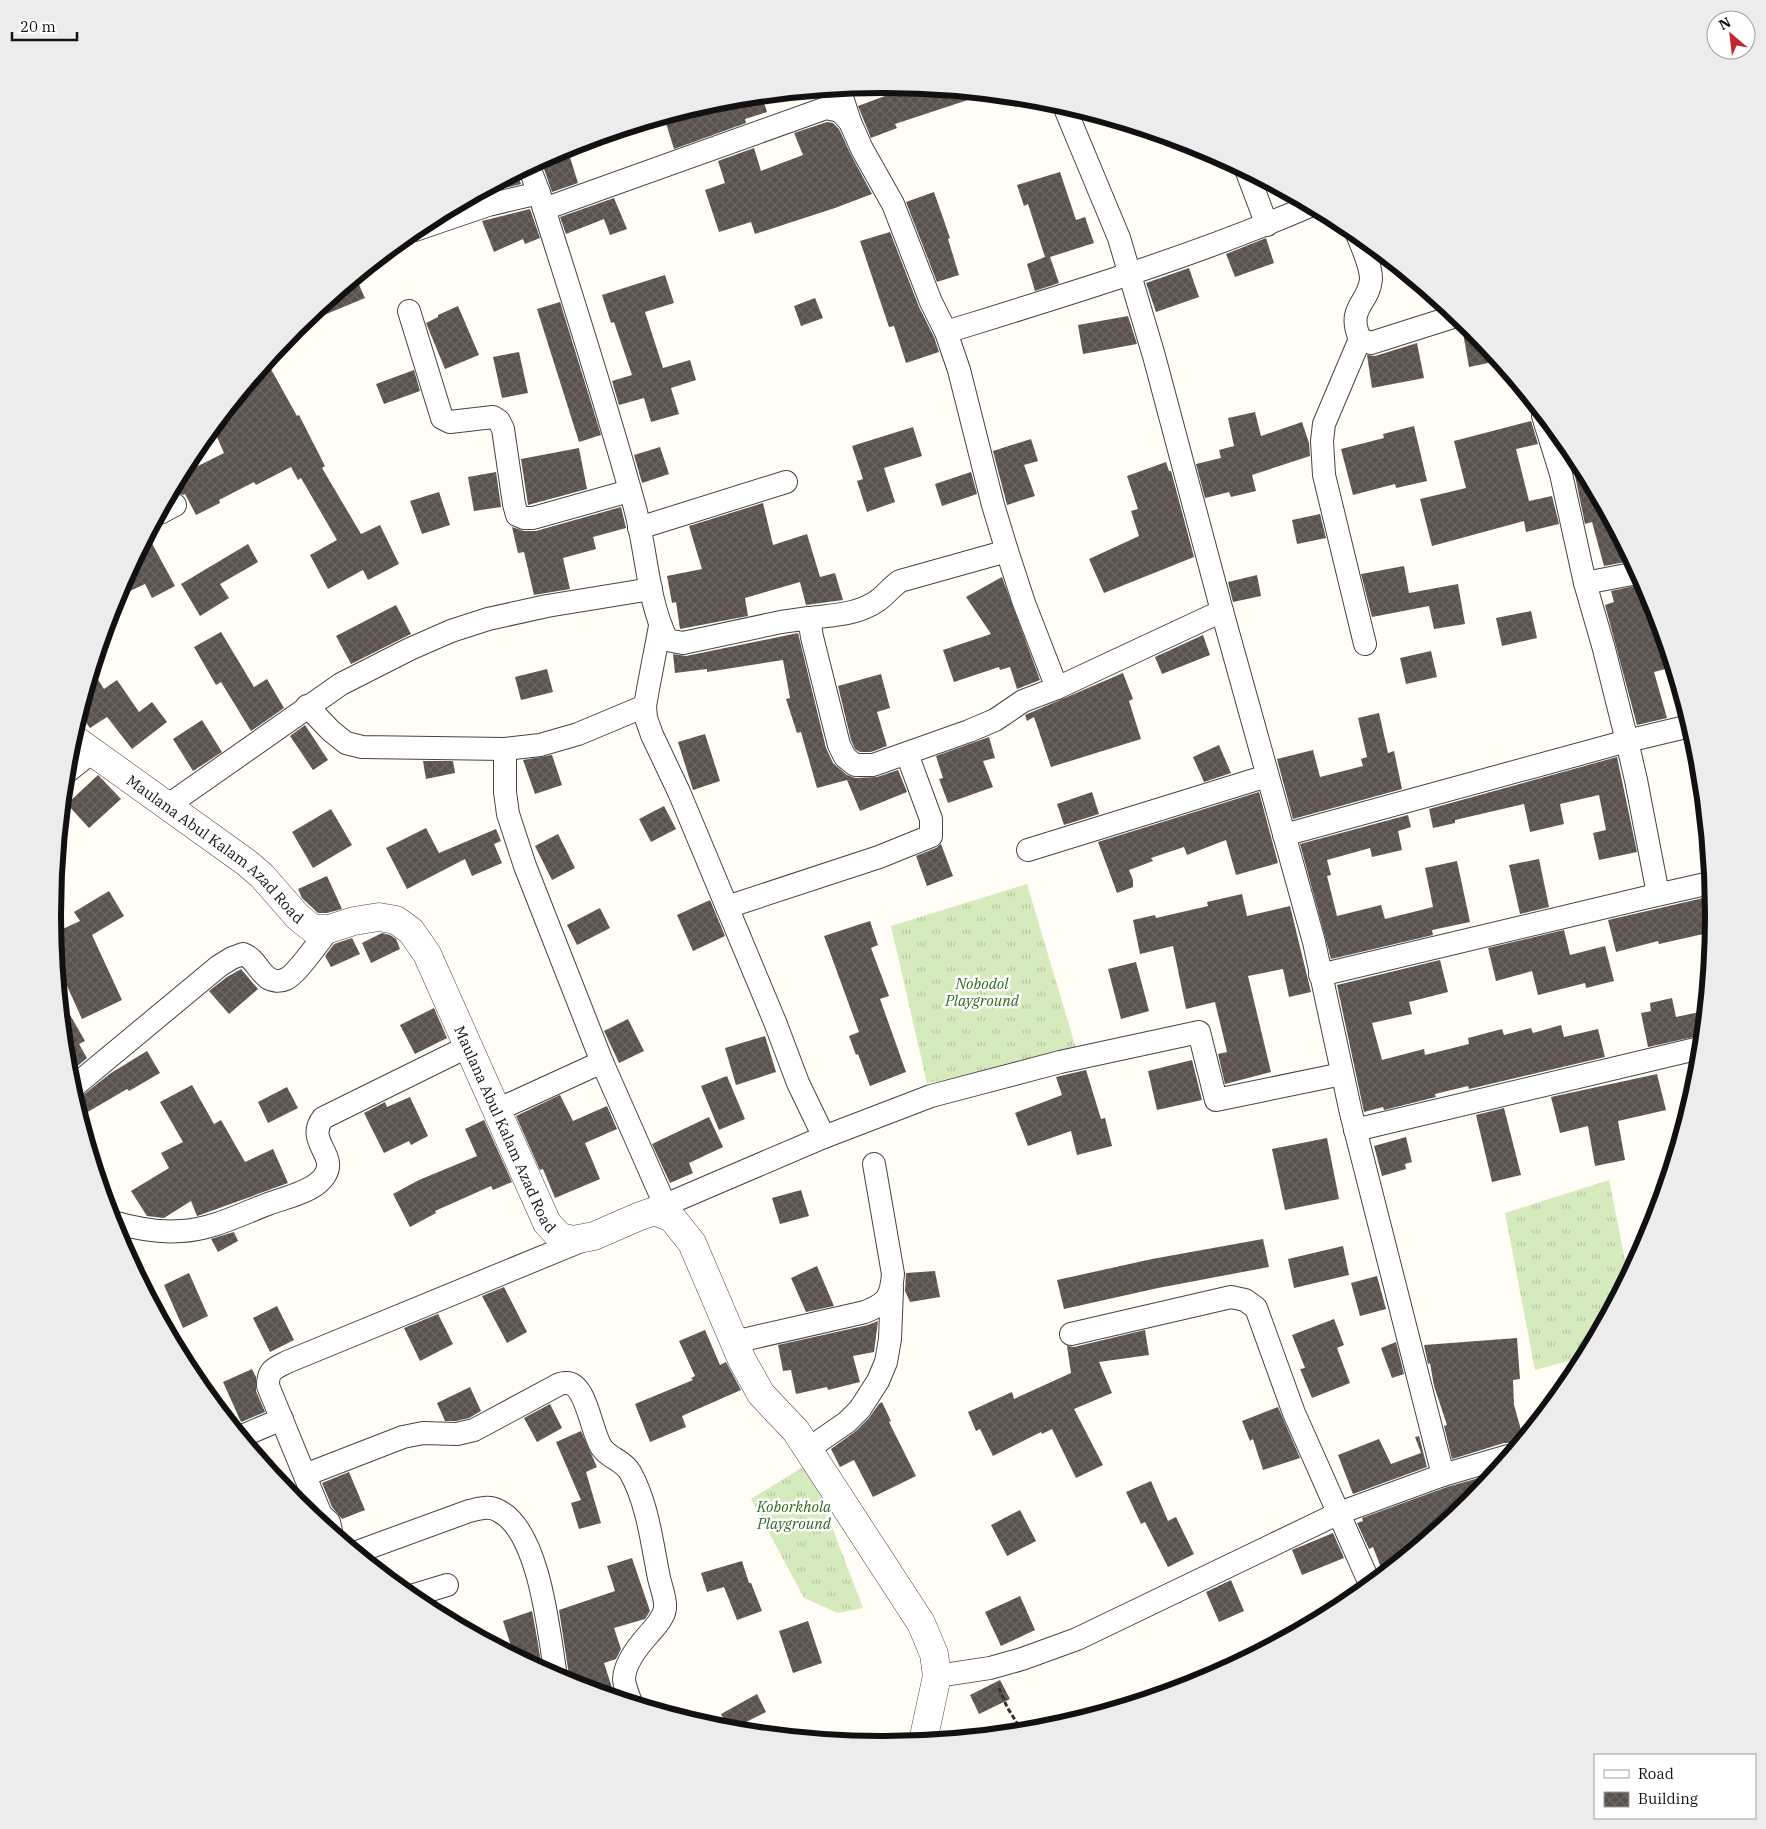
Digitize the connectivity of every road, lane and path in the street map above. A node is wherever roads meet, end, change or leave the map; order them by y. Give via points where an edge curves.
1 (841, 95) edge
2 (1068, 115) edge
3 (850, 122) junction
4 (531, 172) edge
5 (1250, 179) edge
6 (541, 201) junction
7 (1304, 209) edge
8 (444, 220) edge
9 (1267, 225) junction
10 (1361, 247) edge
11 (1131, 274) junction
12 (409, 311) dead end
13 (1448, 318) edge
14 (946, 332) junction
15 (1360, 339) junction
16 (1553, 440) edge
17 (786, 482) dead end
18 (630, 491) junction
19 (639, 528) junction
20 (1007, 551) junction
21 (1631, 574) edge
22 (1585, 583) junction
23 (651, 589) junction
24 (1222, 611) junction
25 (809, 618) junction
26 (660, 626) junction
27 (1365, 644) dead end
28 (1057, 688) junction
29 (307, 706) junction
30 (645, 706) junction
31 (1683, 728) edge
32 (1627, 741) junction
33 (82, 745) edge
34 (505, 748) junction
35 (907, 754) junction
36 (1267, 776) junction
37 (167, 806) junction
38 (1284, 835) junction
39 (1028, 850) dead end
40 (1704, 884) edge
41 (1658, 894) junction
42 (727, 907) junction
43 (329, 929) junction
44 (1320, 975) junction
45 (469, 1046) junction
46 (1693, 1050) edge
47 (602, 1062) junction
48 (1342, 1074) junction
49 (79, 1082) edge
50 (497, 1110) junction
51 (1355, 1130) junction
52 (824, 1137) junction
53 (874, 1164) dead end
54 (660, 1208) junction
55 (122, 1225) edge
56 (594, 1236) junction
57 (892, 1288) junction
58 (1071, 1334) dead end
59 (734, 1342) junction
60 (282, 1419) junction
61 (247, 1434) edge
62 (808, 1448) junction
63 (1498, 1459) edge
64 (304, 1475) junction
65 (1443, 1475) junction
66 (318, 1511) edge
67 (1339, 1513) junction
68 (363, 1550) edge
69 (1367, 1578) edge
70 (447, 1585) dead end
71 (420, 1593) edge
72 (554, 1667) edge
73 (990, 1668) junction
74 (937, 1676) junction
75 (629, 1696) edge
76 (1018, 1724) edge
77 (924, 1734) edge

1 - 3 street
2 - 11 street
3 - 6 street via 840,111 826,108
3 - 14 street via 893,204
4 - 6 street
5 - 9 street
6 - 8 street via 488,205
6 - 18 street
7 - 9 street
9 - 11 street
10 - 15 street via 1371,279 1356,318
11 - 14 street
11 - 24 street
12 - 18 street via 442,418 450,422 493,417 499,422 517,515 533,518
13 - 15 street via 1371,343
14 - 20 street via 960,370
15 - 27 street via 1324,424 1322,441 1324,475
16 - 22 street
17 - 19 street
18 - 19 street
19 - 23 street
20 - 25 street via 900,581 878,601 852,613
20 - 28 street
21 - 22 street
22 - 32 street
23 - 26 street
23 - 29 street via 547,606 451,631 341,684
24 - 28 street
24 - 36 street
25 - 26 street via 683,643 668,640
25 - 35 street via 839,745 846,757 855,765 873,765
26 - 30 street
28 - 35 street via 1023,701 995,720
29 - 34 street via 346,743 362,747
29 - 37 street
30 - 34 street via 560,740
30 - 42 street via 652,735
31 - 32 street
32 - 38 street
32 - 41 street
33 - 37 street, Maulana Abul Kalam Azad Road
34 - 47 street via 508,814
35 - 42 street via 931,819 931,836 879,857
36 - 38 street
36 - 39 street
37 - 43 street, Maulana Abul Kalam Azad Road via 247,863 313,929
38 - 44 street
40 - 41 street
41 - 44 street
42 - 52 street via 798,1083
43 - 45 street, Maulana Abul Kalam Azad Road via 379,917 396,920 411,931 427,954
43 - 49 street via 287,979 276,981 267,977 251,957 243,954 232,958
44 - 48 street
45 - 50 street, Maulana Abul Kalam Azad Road
45 - 55 street via 323,1118 317,1126 317,1135 328,1165 326,1174 302,1192 213,1225 180,1232
46 - 51 street
47 - 50 street
47 - 54 street
48 - 51 street
48 - 52 street via 1216,1100 1199,1032 1060,1062 932,1096
50 - 56 street, Maulana Abul Kalam Azad Road via 547,1223 560,1236 573,1240
51 - 65 street
52 - 54 street
53 - 57 street via 893,1274
54 - 56 street, Maulana Abul Kalam Azad Road
54 - 59 street via 692,1244
56 - 60 street via 272,1370 268,1386
57 - 59 street via 888,1299 865,1312
57 - 62 street via 890,1339 878,1381 847,1422
58 - 67 street via 1216,1299 1231,1297 1245,1300 1256,1308 1294,1413
59 - 62 street via 761,1394
60 - 61 street
60 - 64 street
62 - 74 street via 920,1623 934,1654
63 - 65 street
64 - 66 street
64 - 75 street via 403,1436 457,1434 474,1430 554,1387 574,1384 581,1392 601,1448 622,1462 630,1472 649,1531 663,1596 665,1608 658,1624 627,1665 624,1679
65 - 67 street
67 - 69 street
67 - 73 street via 1077,1639
68 - 72 street via 469,1511 485,1507 498,1510 515,1524 527,1542 535,1564
70 - 71 street
73 - 74 street
73 - 76 path
74 - 77 street

